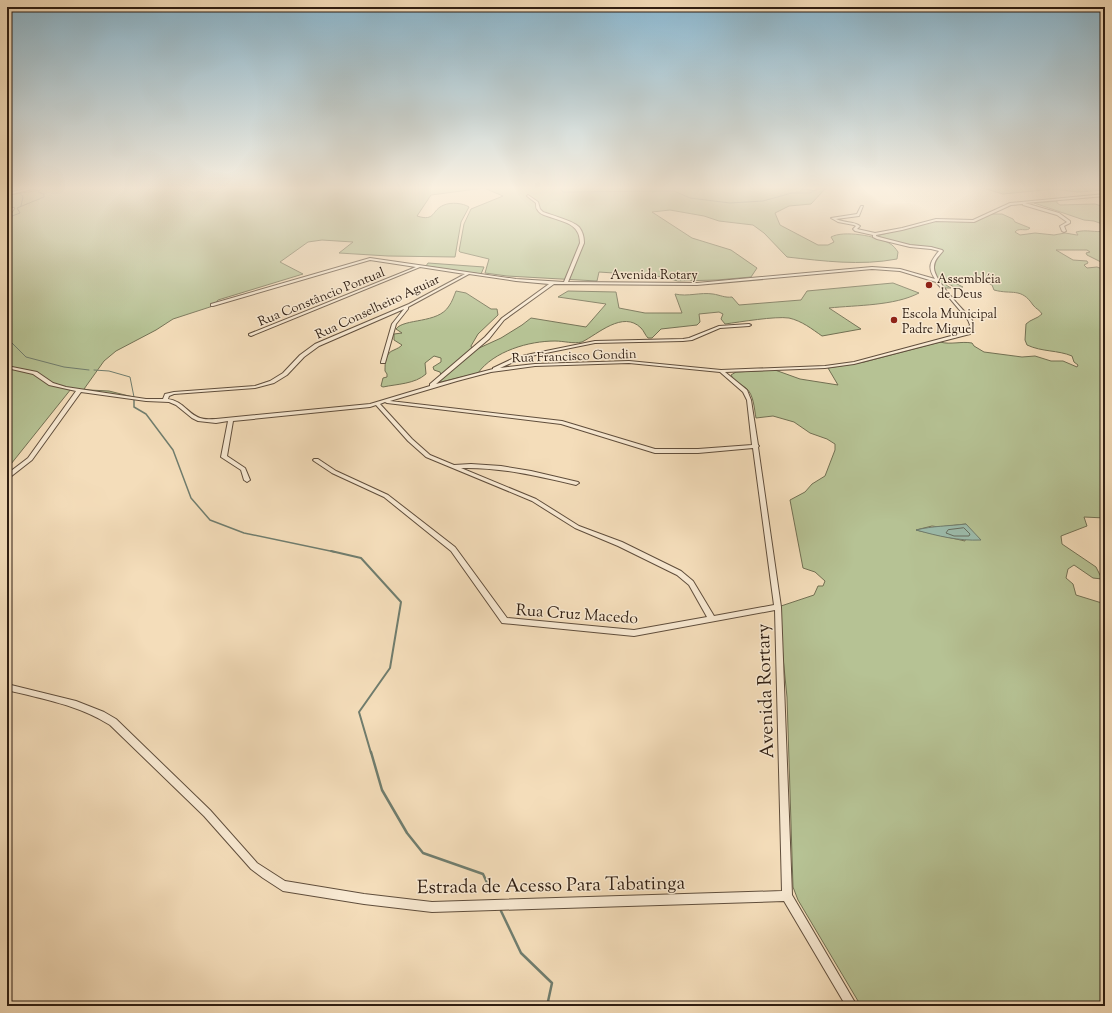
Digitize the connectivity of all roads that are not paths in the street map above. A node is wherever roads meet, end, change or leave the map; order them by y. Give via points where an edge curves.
1 (581, 235) edge
2 (874, 235) edge
3 (420, 266) junction
4 (469, 273) junction
5 (936, 281) junction
6 (553, 283) junction
7 (566, 283) junction
8 (212, 305) dead end
9 (410, 305) junction
10 (748, 325) dead end
11 (251, 335) dead end
12 (383, 362) dead end
13 (7, 367) edge
14 (491, 371) junction
15 (721, 371) junction
16 (430, 386) junction
17 (78, 391) junction
18 (165, 400) junction
19 (380, 403) junction
20 (231, 420) junction
21 (756, 446) junction
22 (316, 460) dead end
23 (454, 466) junction
24 (7, 477) edge
25 (247, 480) dead end
26 (576, 483) dead end
27 (778, 607) junction
28 (712, 619) junction
29 (7, 687) edge
30 (787, 896) junction
31 (852, 1006) edge

1 - 7 street via 582,243
2 - 5 street via 904,245 941,251 933,259 932,270
3 - 4 street, Avenida Rotary
3 - 8 street, Avenida Rotary via 370,259
3 - 11 street, Rua Constâncio Pontual
4 - 6 street, Avenida Rotary
4 - 9 street, Rua Conselheiro Aguiar
5 - 7 street, Avenida Rotary via 900,270 872,268 690,284
5 - 15 street, Rua Francisco Gondin via 970,320 972,325 968,332 844,365
6 - 7 street, Avenida Rotary
6 - 16 street via 503,319 487,338
9 - 12 street via 394,324
9 - 18 street, Rua Conselheiro Aguiar via 317,345 302,356 286,374 272,382 254,387 174,393 167,395
10 - 14 street via 719,327 683,340 595,342 516,359
13 - 17 street, Rua Francisco Gondin via 39,375 55,386
14 - 15 street, Rua Francisco Gondin via 535,365 612,362
14 - 16 street, Rua Francisco Gondin
15 - 21 street, Avenida Rortary via 748,395
16 - 19 street, Rua Francisco Gondin
17 - 18 street, Rua Francisco Gondin
17 - 24 street via 33,455
18 - 20 street, Rua Francisco Gondin via 178,404 200,420
19 - 20 street, Rua Francisco Gondin
19 - 21 street via 571,425 655,452
19 - 23 street via 421,452
20 - 25 street via 224,457 243,469
21 - 27 street, Avenida Rortary via 766,534
22 - 28 street, Rua Cruz Macedo via 334,472 386,496 419,524 447,542 505,621 627,634
23 - 26 street via 509,468
23 - 28 street via 534,500 577,527 620,544 680,573 691,583
27 - 28 street, Rua Cruz Macedo
27 - 30 street, Avenida Rortary
29 - 30 street, Estrada de Acesso Para Tabatinga via 80,705 113,722 207,813 254,866 284,886 432,907
30 - 31 street, Avenida Rortary

